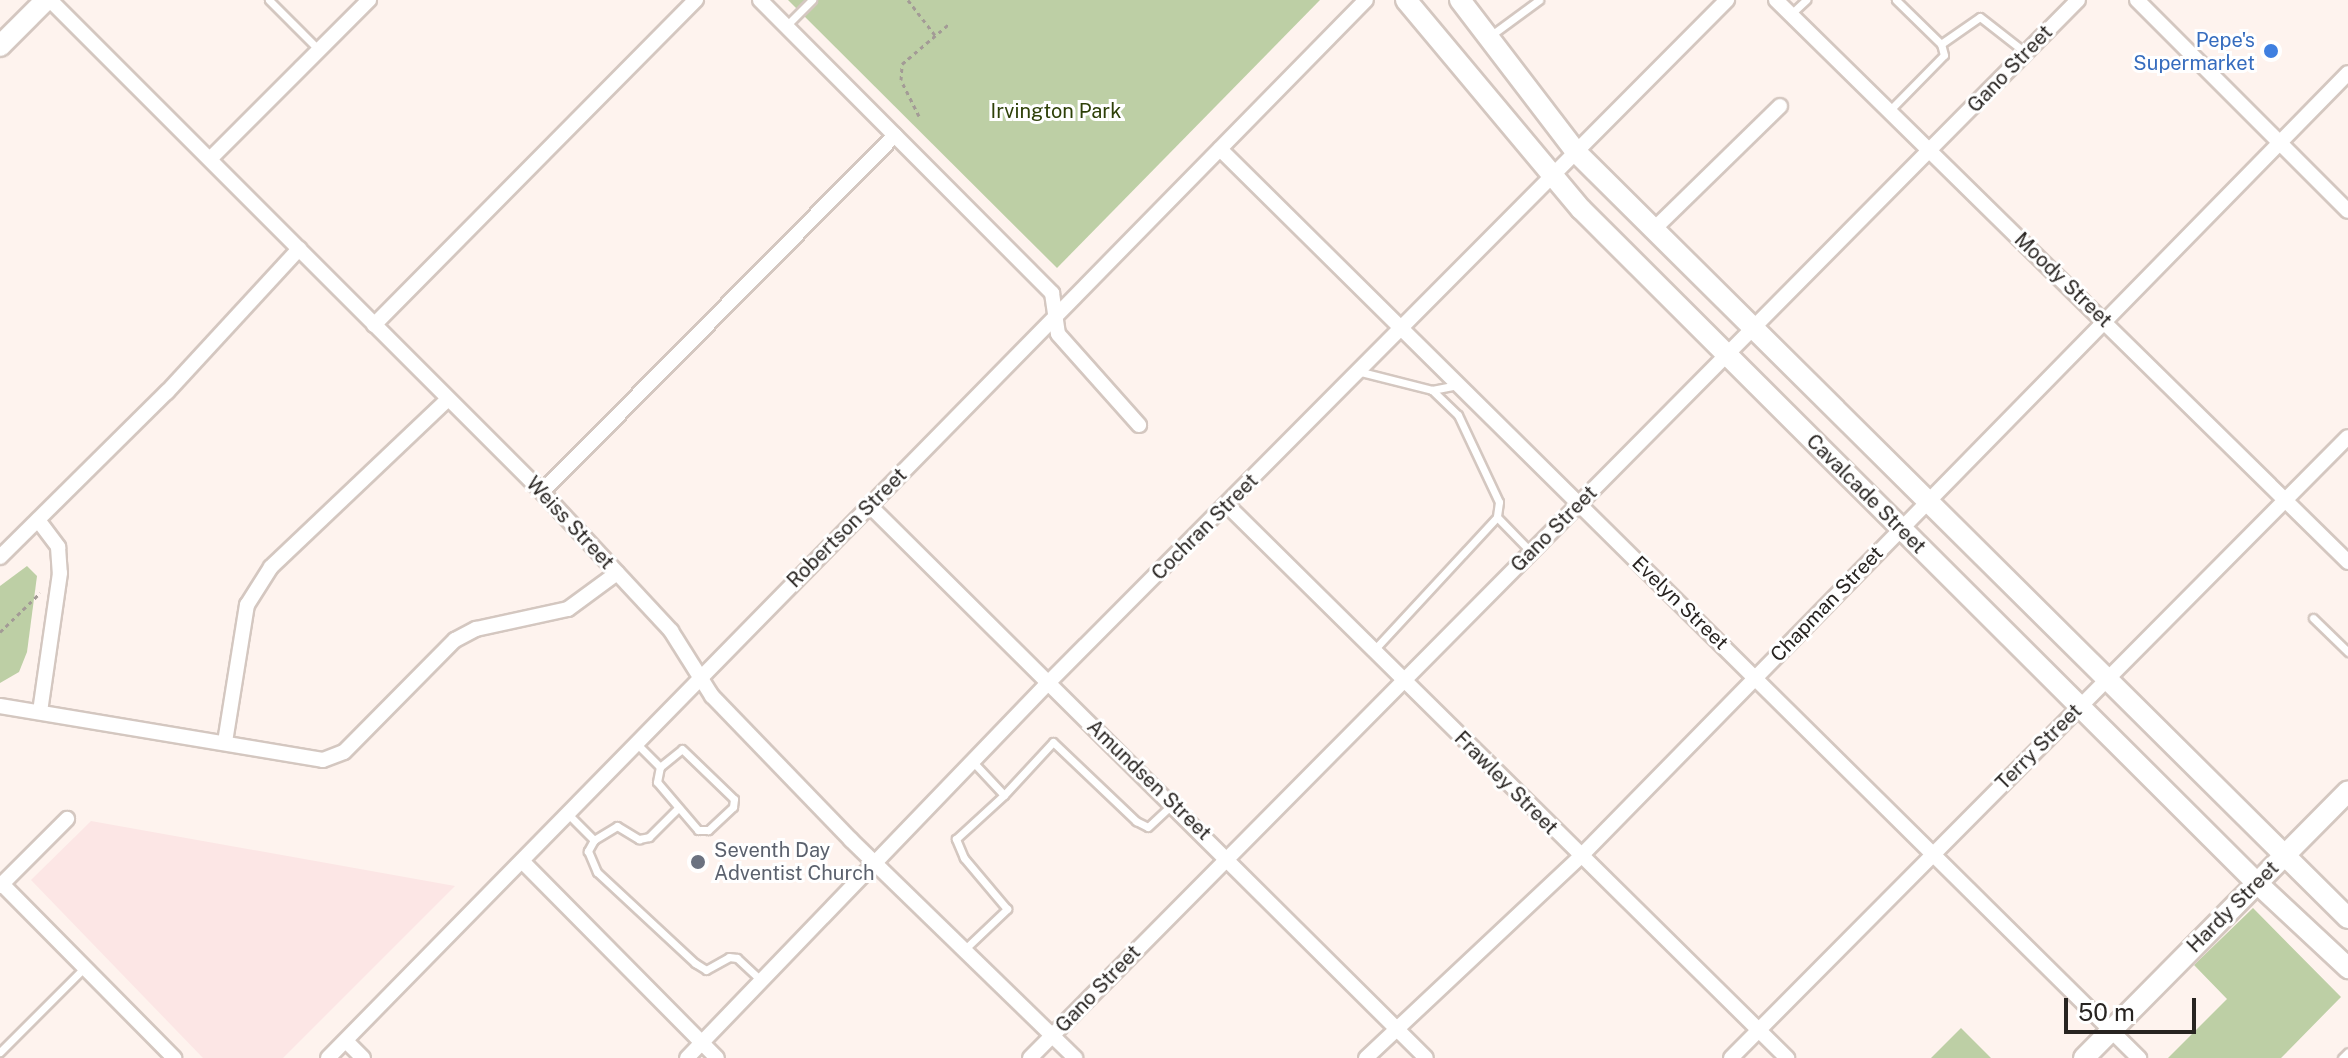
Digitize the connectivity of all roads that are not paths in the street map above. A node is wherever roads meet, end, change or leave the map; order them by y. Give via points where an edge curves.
1 (48, 0) edge
2 (269, 0) edge
3 (369, 0) edge
4 (696, 0) edge
5 (760, 0) edge
6 (812, 0) edge
7 (1366, 0) edge
8 (1406, 0) edge
9 (1460, 0) edge
10 (1539, 0) edge
11 (1727, 0) edge
12 (1776, 0) edge
13 (1806, 0) edge
14 (1896, 0) edge
15 (2078, 0) edge
16 (2137, 0) edge
17 (1791, 14) junction
18 (786, 26) junction
19 (1488, 37) junction
20 (1941, 44) junction
21 (0, 46) edge
22 (319, 50) junction
23 (2026, 53) junction
24 (2348, 73) edge
25 (1780, 106) dead end
26 (1889, 111) junction
27 (895, 135) junction
28 (2279, 142) junction
29 (1220, 149) junction
30 (1930, 151) junction
31 (1577, 153) junction
32 (210, 159) junction
33 (1552, 179) junction
34 (2348, 211) edge
35 (1654, 229) junction
36 (299, 249) junction
37 (1056, 314) junction
38 (2105, 320) junction
39 (374, 325) junction
40 (1754, 329) junction
41 (1402, 331) junction
42 (1727, 355) junction
43 (1361, 372) junction
44 (1457, 385) junction
45 (1432, 390) junction
46 (448, 399) junction
47 (1139, 425) dead end
48 (2348, 437) edge
49 (542, 492) junction
50 (2285, 500) junction
51 (1928, 501) junction
52 (1579, 503) junction
53 (870, 506) junction
54 (1228, 506) junction
55 (1497, 517) junction
56 (38, 520) junction
57 (1901, 528) junction
58 (1531, 552) junction
59 (0, 557) edge
60 (2348, 562) edge
61 (617, 573) junction
62 (2313, 618) dead end
63 (1374, 650) junction
64 (2348, 652) edge
65 (700, 676) junction
66 (1756, 677) junction
67 (2107, 679) junction
68 (1404, 681) junction
69 (1049, 682) junction
70 (0, 706) edge
71 (2080, 706) junction
72 (40, 711) junction
73 (225, 742) junction
74 (636, 743) junction
75 (973, 762) junction
76 (660, 767) junction
77 (2348, 791) edge
78 (1004, 795) junction
79 (1173, 804) junction
80 (677, 809) junction
81 (568, 814) junction
82 (67, 819) dead end
83 (594, 840) junction
84 (1934, 854) junction
85 (2284, 855) junction
86 (1226, 856) junction
87 (1580, 857) junction
88 (522, 861) junction
89 (877, 863) junction
90 (2257, 883) junction
91 (1, 885) edge
92 (2348, 918) edge
93 (966, 948) junction
94 (85, 967) junction
95 (2348, 968) edge
96 (763, 981) junction
97 (1397, 1027) junction
98 (1759, 1030) junction
99 (2112, 1030) junction
100 (1053, 1035) junction
101 (346, 1041) junction
102 (702, 1043) junction
103 (0, 1052) edge
104 (2348, 1052) edge
105 (174, 1058) edge
106 (328, 1058) edge
107 (363, 1058) edge
108 (687, 1058) edge
109 (717, 1058) edge
110 (1030, 1058) edge
111 (1075, 1058) edge
112 (1366, 1058) edge
113 (1426, 1058) edge
114 (1731, 1058) edge
115 (1787, 1058) edge
116 (2084, 1058) edge
117 (2139, 1058) edge
118 (2342, 1058) edge

1 - 21 main road
1 - 32 street, Weiss Street
2 - 22 lane
3 - 22 street
4 - 39 street
5 - 18 street
6 - 18 lane
7 - 29 street, Robertson Street
8 - 33 main road, Cavalcade Street
9 - 19 main road, Cavalcade Street
10 - 19 lane
11 - 31 street, Cochran Street
12 - 17 street, Moody Street
13 - 17 lane
14 - 20 lane
15 - 23 street, Gano Street
16 - 28 street
17 - 26 street, Moody Street
18 - 27 street
19 - 31 main road, Cavalcade Street
20 - 23 lane via 1980,17
20 - 26 lane via 1944,55
22 - 32 street
23 - 30 street, Gano Street
24 - 28 street, Chapman Street
25 - 35 street
26 - 30 street, Moody Street
27 - 37 street via 1052,293
27 - 49 street
28 - 34 street
28 - 38 street, Chapman Street
29 - 37 street, Robertson Street
29 - 41 street, Evelyn Street
30 - 38 street, Moody Street
30 - 40 street, Gano Street
31 - 33 street, Cochran Street
31 - 35 main road, Cavalcade Street
32 - 36 street, Weiss Street
33 - 41 street, Cochran Street
33 - 42 main road, Cavalcade Street
35 - 40 main road, Cavalcade Street
36 - 39 street, Weiss Street
36 - 56 street via 167,392
37 - 47 street via 1058,334
37 - 53 street, Robertson Street
38 - 50 street, Moody Street
38 - 51 street, Chapman Street
39 - 46 street, Weiss Street
40 - 42 street, Gano Street
40 - 51 main road, Cavalcade Street
41 - 43 street, Cochran Street
41 - 44 street, Evelyn Street
42 - 52 street, Gano Street
42 - 57 main road, Cavalcade Street
43 - 45 lane
43 - 54 street, Cochran Street
44 - 45 lane
44 - 52 street, Evelyn Street
45 - 55 lane via 1464,426 1499,502
46 - 49 street, Weiss Street
46 - 73 street via 271,567 247,605
48 - 50 street, Terry Street
49 - 61 street, Weiss Street
50 - 60 street, Moody Street
50 - 67 street, Terry Street
51 - 57 street, Chapman Street
51 - 67 main road, Cavalcade Street
52 - 58 street, Gano Street
52 - 66 street, Evelyn Street
53 - 65 street, Robertson Street
53 - 69 street, Amundsen Street
54 - 63 street, Frawley Street
54 - 69 street, Cochran Street
55 - 58 lane
55 - 63 lane
56 - 59 street
56 - 72 street via 58,547 60,573
57 - 66 street, Chapman Street
57 - 71 main road, Cavalcade Street
58 - 68 street, Gano Street
61 - 65 street, Weiss Street via 671,631
61 - 73 street via 568,609 476,629 455,640 344,752 323,760
62 - 64 lane
63 - 68 street, Frawley Street
65 - 74 street, Robertson Street
65 - 89 street, Weiss Street via 712,696
66 - 84 street, Evelyn Street
66 - 87 street, Chapman Street
67 - 71 street, Terry Street
67 - 85 main road, Cavalcade Street
68 - 86 street, Gano Street
68 - 87 street, Frawley Street
69 - 75 street, Cochran Street
69 - 79 street, Amundsen Street
70 - 72 street
71 - 84 street, Terry Street
71 - 90 main road, Cavalcade Street
72 - 73 street
74 - 76 lane
74 - 81 street, Robertson Street
75 - 78 lane
75 - 89 street, Cochran Street
76 - 80 lane via 657,782
76 - 80 lane via 682,749 734,799 733,807 708,830 698,830
77 - 85 main road, Hardy Street
78 - 79 lane via 1053,742 1136,821 1148,827
78 - 93 lane via 956,839 964,858 1007,909
79 - 86 street, Amundsen Street
80 - 83 lane via 649,837 639,839 617,826
81 - 83 lane
81 - 88 street, Robertson Street
82 - 91 street
83 - 96 lane via 588,851 597,872 695,963 706,970 737,958
84 - 98 street, Terry Street
84 - 99 street, Evelyn Street
85 - 90 main road, Hardy Street
85 - 92 main road, Cavalcade Street
86 - 97 street, Amundsen Street
86 - 100 street, Gano Street
87 - 97 street, Chapman Street
87 - 98 street, Frawley Street
88 - 101 street, Robertson Street
88 - 102 street
89 - 93 street, Weiss Street
89 - 96 street, Cochran Street
90 - 95 main road, Cavalcade Street
90 - 99 main road, Hardy Street
91 - 94 street
93 - 100 street, Weiss Street
94 - 103 lane
94 - 105 street
96 - 102 street, Cochran Street
97 - 112 street, Chapman Street
97 - 113 street, Amundsen Street
98 - 114 street, Terry Street
98 - 115 street, Frawley Street
99 - 116 main road, Hardy Street
99 - 117 street, Evelyn Street
100 - 110 street, Gano Street
100 - 111 street, Weiss Street
101 - 106 street, Robertson Street
101 - 107 street
102 - 108 street, Cochran Street
102 - 109 street
104 - 118 lane

